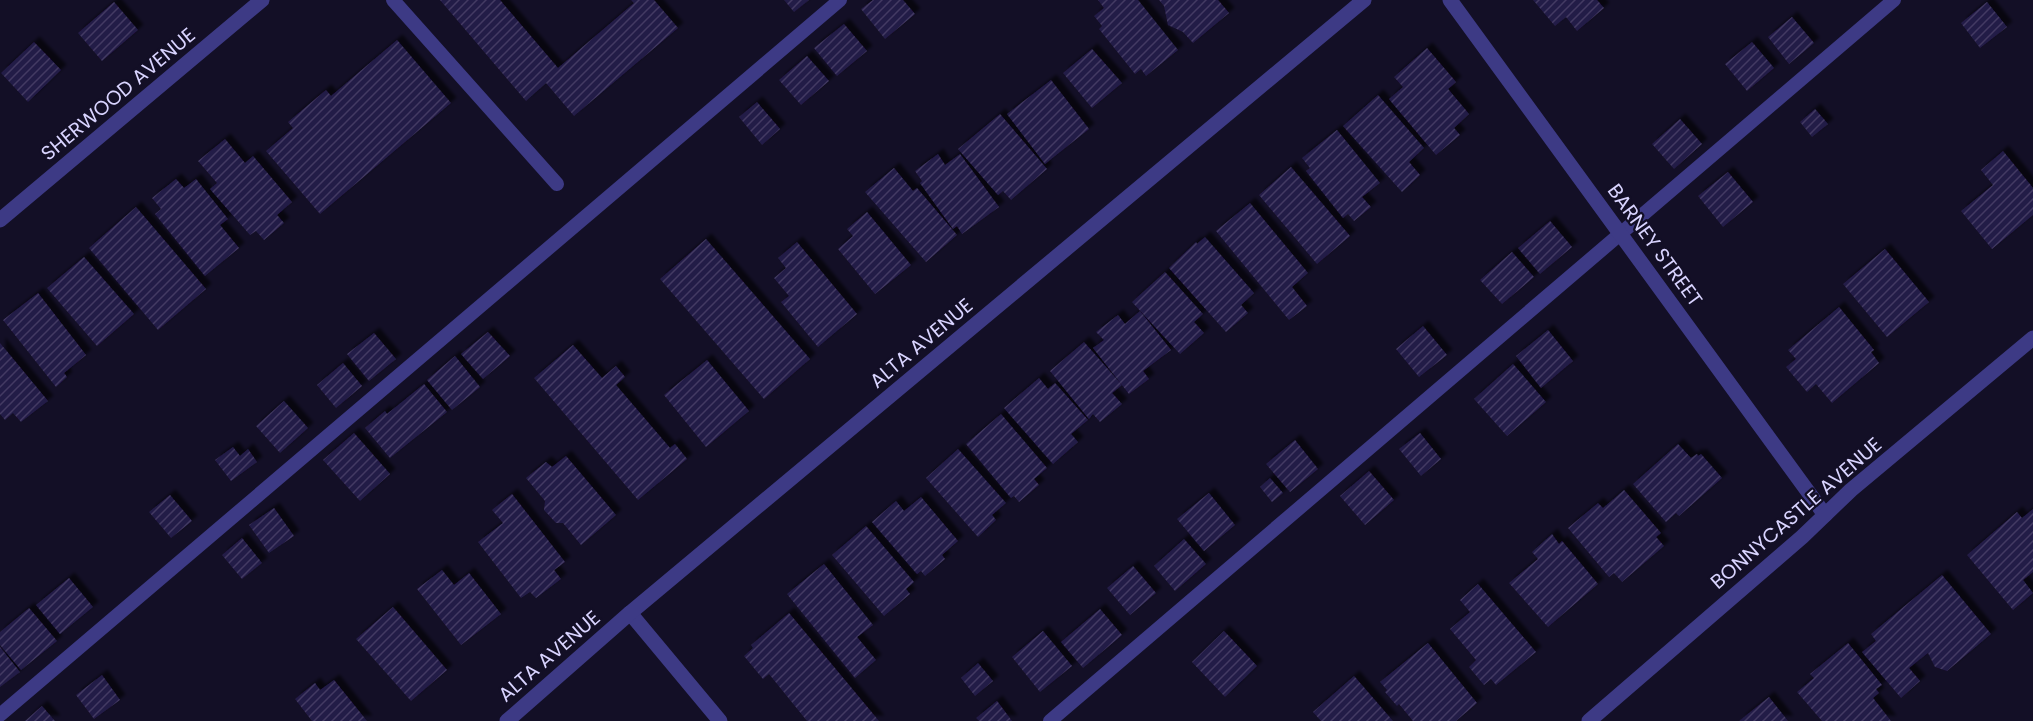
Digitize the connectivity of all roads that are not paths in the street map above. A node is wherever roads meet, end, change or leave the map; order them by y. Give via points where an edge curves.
1 (262, 0) edge
2 (393, 0) edge
3 (840, 0) edge
4 (1364, 0) edge
5 (1450, 0) edge
6 (1894, 0) edge
7 (556, 184) dead end
8 (0, 220) edge
9 (1621, 233) junction
10 (2033, 338) edge
11 (1825, 515) junction
12 (630, 613) junction
13 (0, 715) edge
14 (507, 721) edge
15 (720, 721) edge
16 (1050, 721) edge
17 (1589, 721) edge

1 - 8 street, SHERWOOD AVENUE
2 - 7 lane
3 - 13 lane
4 - 12 street, ALTA AVENUE
5 - 9 street, BARNEY STREET
6 - 9 lane
9 - 11 street, BARNEY STREET
9 - 16 lane
10 - 11 street, BONNYCASTLE AVENUE
11 - 17 street, BONNYCASTLE AVENUE
12 - 14 street, ALTA AVENUE
12 - 15 street

